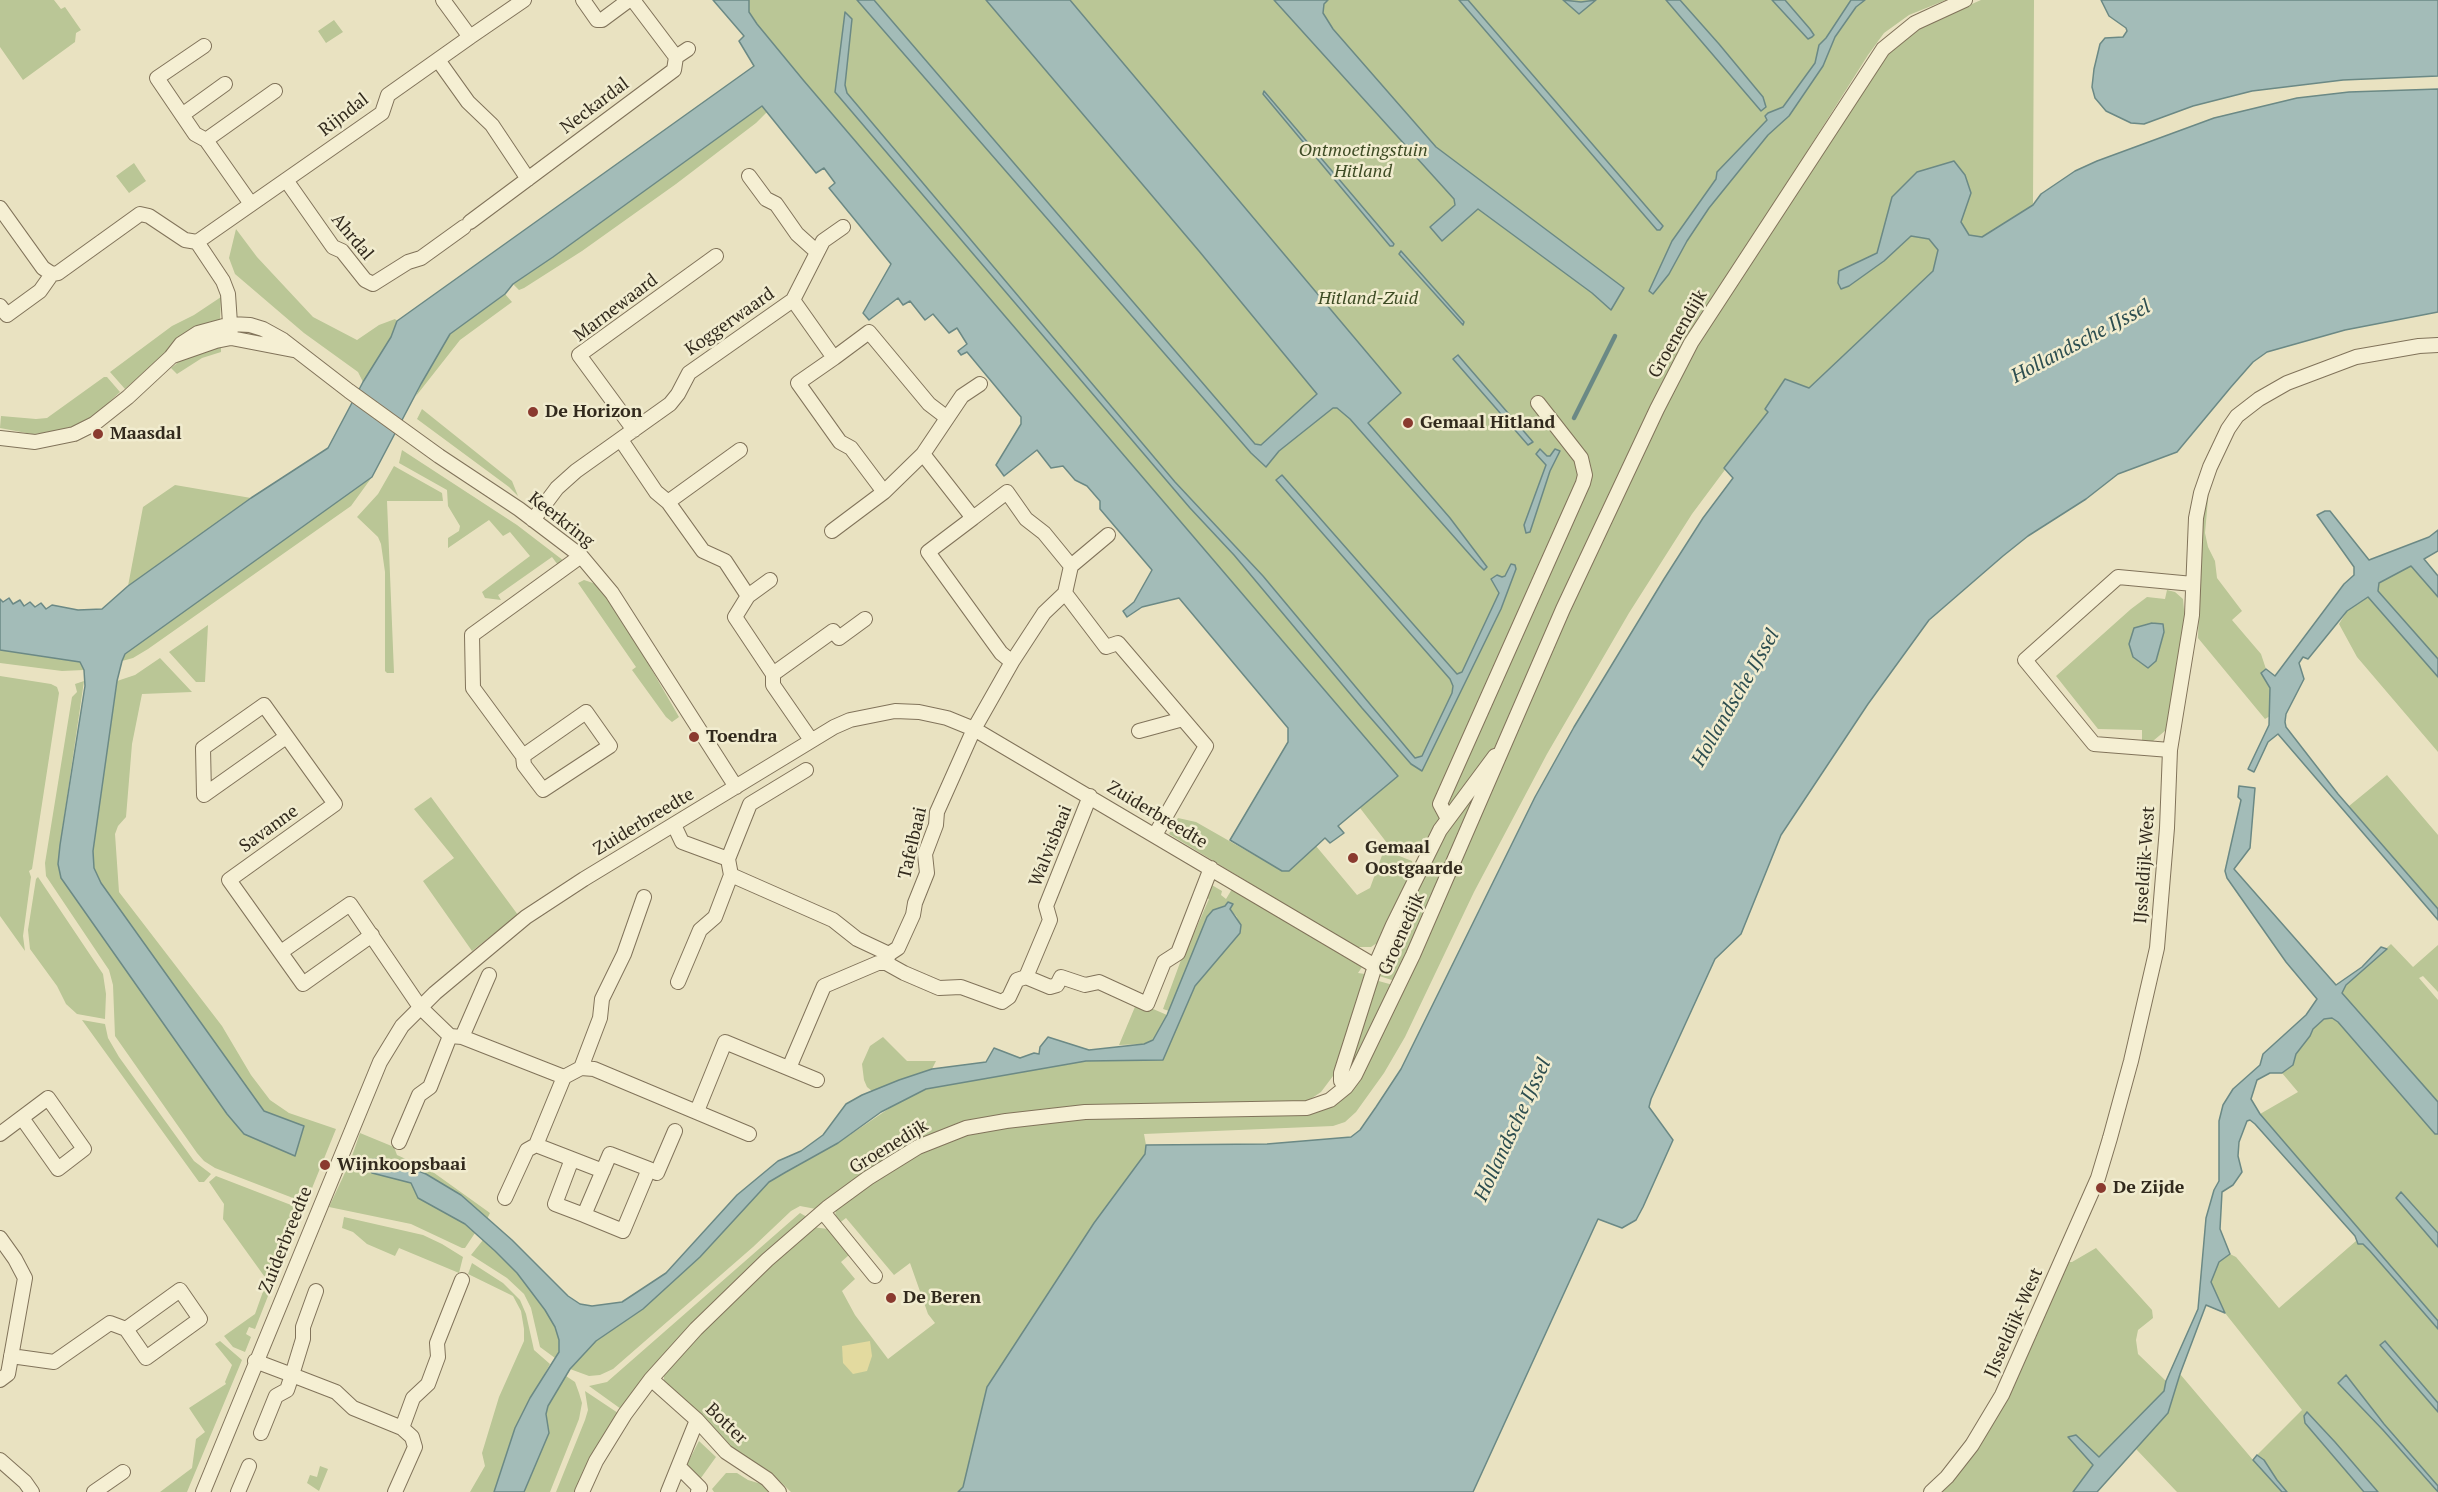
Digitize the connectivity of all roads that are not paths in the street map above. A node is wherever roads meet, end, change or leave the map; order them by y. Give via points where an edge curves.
1 (443, 0) edge
2 (524, 0) edge
3 (583, 0) edge
4 (631, 0) edge
5 (1965, 0) edge
6 (470, 37) junction
7 (204, 46) dead end
8 (438, 60) junction
9 (225, 84) dead end
10 (275, 91) dead end
11 (182, 115) junction
12 (206, 140) junction
13 (749, 176) dead end
14 (528, 179) junction
15 (286, 180) junction
16 (252, 204) junction
17 (0, 208) edge
18 (467, 225) joint
19 (843, 227) dead end
20 (197, 242) junction
21 (818, 252) junction
22 (716, 256) dead end
23 (52, 274) junction
24 (793, 300) junction
25 (0, 306) edge
26 (231, 331) junction
27 (2438, 345) edge
28 (834, 358) junction
29 (980, 384) dead end
30 (1542, 408) dead end
31 (946, 417) junction
32 (634, 430) junction
33 (0, 438) edge
34 (621, 440) junction
35 (740, 450) dead end
36 (923, 454) junction
37 (884, 492) junction
38 (668, 502) junction
39 (973, 518) junction
40 (533, 520) junction
41 (832, 531) dead end
42 (1108, 535) dead end
43 (581, 556) junction
44 (1071, 566) junction
45 (770, 580) dead end
46 (2193, 584) junction
47 (1065, 593) junction
48 (748, 596) junction
49 (865, 619) dead end
50 (1012, 662) junction
51 (772, 674) junction
52 (1183, 719) junction
53 (974, 729) junction
54 (1139, 731) dead end
55 (286, 737) junction
56 (812, 740) junction
57 (1504, 746) junction
58 (2170, 750) junction
59 (523, 756) junction
60 (806, 770) dead end
61 (736, 787) junction
62 (1090, 796) junction
63 (1448, 819) junction
64 (674, 825) junction
65 (1155, 835) junction
66 (728, 859) junction
67 (1211, 868) junction
68 (731, 874) junction
69 (644, 897) dead end
70 (372, 935) junction
71 (281, 952) junction
72 (888, 958) junction
73 (1375, 966) junction
74 (489, 975) dead end
75 (1026, 977) junction
76 (678, 982) dead end
77 (420, 1007) junction
78 (456, 1036) junction
79 (581, 1068) junction
80 (789, 1068) junction
81 (564, 1077) junction
82 (817, 1080) dead end
83 (1346, 1087) junction
84 (697, 1111) junction
85 (22, 1118) junction
86 (675, 1131) dead end
87 (0, 1134) edge
88 (749, 1134) dead end
89 (399, 1142) dead end
90 (536, 1145) junction
91 (572, 1159) junction
92 (649, 1169) junction
93 (603, 1171) junction
94 (505, 1198) dead end
95 (823, 1212) junction
96 (584, 1215) junction
97 (0, 1238) edge
98 (875, 1276) dead end
99 (462, 1280) dead end
100 (315, 1291) dead end
101 (126, 1329) junction
102 (11, 1356) junction
103 (255, 1361) junction
104 (292, 1375) junction
105 (651, 1379) junction
106 (0, 1380) edge
107 (697, 1420) junction
108 (402, 1428) junction
109 (261, 1433) dead end
110 (0, 1460) edge
111 (249, 1466) dead end
112 (679, 1467) junction
113 (123, 1472) dead end
114 (32, 1492) edge
115 (94, 1492) edge
116 (203, 1492) edge
117 (238, 1492) edge
118 (395, 1492) edge
119 (582, 1492) edge
120 (668, 1492) edge
121 (698, 1492) edge
122 (779, 1492) edge
123 (1931, 1492) edge

1 - 6 street
2 - 6 street, Rijndal
3 - 4 street via 597,20
4 - 14 street, Neckardal via 682,53 674,70
5 - 57 street, Groenendijk via 1915,23 1883,49 1697,334 1578,577
6 - 8 street, Rijndal
7 - 11 street via 157,78
8 - 14 street via 468,102 492,126
8 - 15 street, Rijndal via 388,95 382,112
9 - 11 street
10 - 12 street
11 - 12 street via 195,134
12 - 16 street
13 - 21 street
14 - 18 street, Neckardal
15 - 16 street, Rijndal
15 - 18 street, Ahrdal via 333,247 342,251 365,280 373,284 421,258
16 - 20 street, Rijndal
17 - 23 street via 42,268
19 - 21 street via 823,241
20 - 23 street via 185,240 140,214
20 - 26 street via 229,295
21 - 24 street
22 - 32 street, Marnewaard via 579,355
23 - 25 street via 40,291 7,315
24 - 28 street
24 - 32 street, Koggerwaard via 689,373 670,404
26 - 33 street, Keerkring via 216,341 171,357 128,397 85,429 55,440
26 - 40 street, Keerkring via 293,350
27 - 46 street, IJsseldijk-West via 2388,350 2330,365 2287,383 2237,416 2213,460 2201,493
28 - 31 street via 869,332 929,404
28 - 37 street via 798,383 840,442 851,448
29 - 31 street via 962,396
30 - 63 street via 1581,458 1585,475 1440,804
31 - 36 street
32 - 34 street, Koggerwaard
34 - 38 street
34 - 40 street, Koggerwaard via 570,476
35 - 38 street
36 - 37 street
36 - 39 street
37 - 41 street
38 - 48 street via 703,551 725,561
39 - 44 street via 1007,492 1026,519 1044,533
39 - 50 street via 928,552 1001,653
40 - 43 street, Keerkring
42 - 44 street
43 - 59 street via 472,635 473,688
43 - 61 street, Keerkring via 612,593
44 - 47 street
45 - 48 street
46 - 58 street, IJsseldijk-West via 2190,642
46 - 58 street via 2118,577 2025,660 2094,744
47 - 50 street, Tafelbaai via 1044,613
47 - 52 street via 1106,647 1118,643
48 - 51 street via 735,617
49 - 51 street via 839,638 833,631
50 - 53 street, Tafelbaai
51 - 56 street via 773,685
52 - 54 street
52 - 65 street via 1206,746
53 - 56 street, Zuiderbreedte via 947,718 895,711 850,720
53 - 62 street, Zuiderbreedte
53 - 72 street, Tafelbaai via 937,812 925,854 927,873 913,915 898,948
55 - 55 street, Savanne via 217,785 204,795 203,748 264,705
55 - 71 street, Savanne via 335,804 229,880
56 - 61 street, Zuiderbreedte
57 - 63 street, Groenedijk
57 - 83 street, Groenedijk via 1413,955
58 - 123 street, IJsseldijk-West via 2157,948 2098,1178 2002,1395 1972,1445
59 - 59 street via 586,712 610,746 543,790 524,765
60 - 66 street via 750,804
61 - 64 street, Zuiderbreedte
62 - 65 street, Zuiderbreedte
62 - 75 street, Walvisbaai via 1046,906 1050,920
63 - 73 street, Groenedijk
64 - 66 street via 682,842
64 - 77 street, Zuiderbreedte via 526,917
65 - 67 street, Zuiderbreedte
66 - 68 street
67 - 73 street, Zuiderbreedte
67 - 75 street via 1178,953 1164,962 1147,1004 1099,982 1084,985 1061,977 1057,985 1050,987
68 - 72 street via 833,920
68 - 76 street via 715,917 700,930
69 - 79 street via 624,954 602,999 600,1018
70 - 71 street via 350,904
70 - 71 street, Savanne via 303,984
70 - 77 street
72 - 75 street, Walvisbaai via 904,973 939,988 961,987 1002,1002 1009,998 1017,980
72 - 80 street via 824,986
73 - 83 street, Groenedijk via 1341,1073
74 - 78 street
77 - 78 street
77 - 103 street, Zuiderbreedte via 402,1026 380,1062
78 - 81 street
78 - 89 street via 430,1087 419,1095
79 - 81 street
79 - 84 street via 594,1069
80 - 82 street
80 - 84 street via 725,1042
81 - 90 street
83 - 95 street, Groenedijk via 1329,1100 1307,1108 1108,1111 966,1128 899,1158
84 - 88 street
85 - 85 street via 48,1098 84,1149 58,1169
85 - 87 street
86 - 92 street via 657,1173
90 - 91 street
90 - 94 street via 527,1150
91 - 93 street
91 - 96 street via 555,1204
92 - 93 street via 610,1154
92 - 96 street via 623,1231
93 - 96 street
95 - 98 street
95 - 105 street, Groenedijk via 735,1290
97 - 102 street via 25,1278
99 - 108 street via 437,1343 438,1357 428,1384 413,1398
100 - 104 street
101 - 101 street via 146,1358 200,1318 180,1290
101 - 102 street via 110,1323 54,1362
102 - 106 street via 8,1374
103 - 104 street
103 - 116 street, Zuiderbreedte
104 - 108 street via 336,1392 353,1408
104 - 109 street via 287,1390 276,1396
105 - 107 street, Botter
105 - 119 street, Groenedijk via 609,1438
107 - 112 street
107 - 122 street, Botter via 726,1452 767,1479
108 - 118 street via 412,1437 415,1447
110 - 114 street
111 - 117 street
112 - 120 street
112 - 121 street via 700,1488
113 - 115 street

